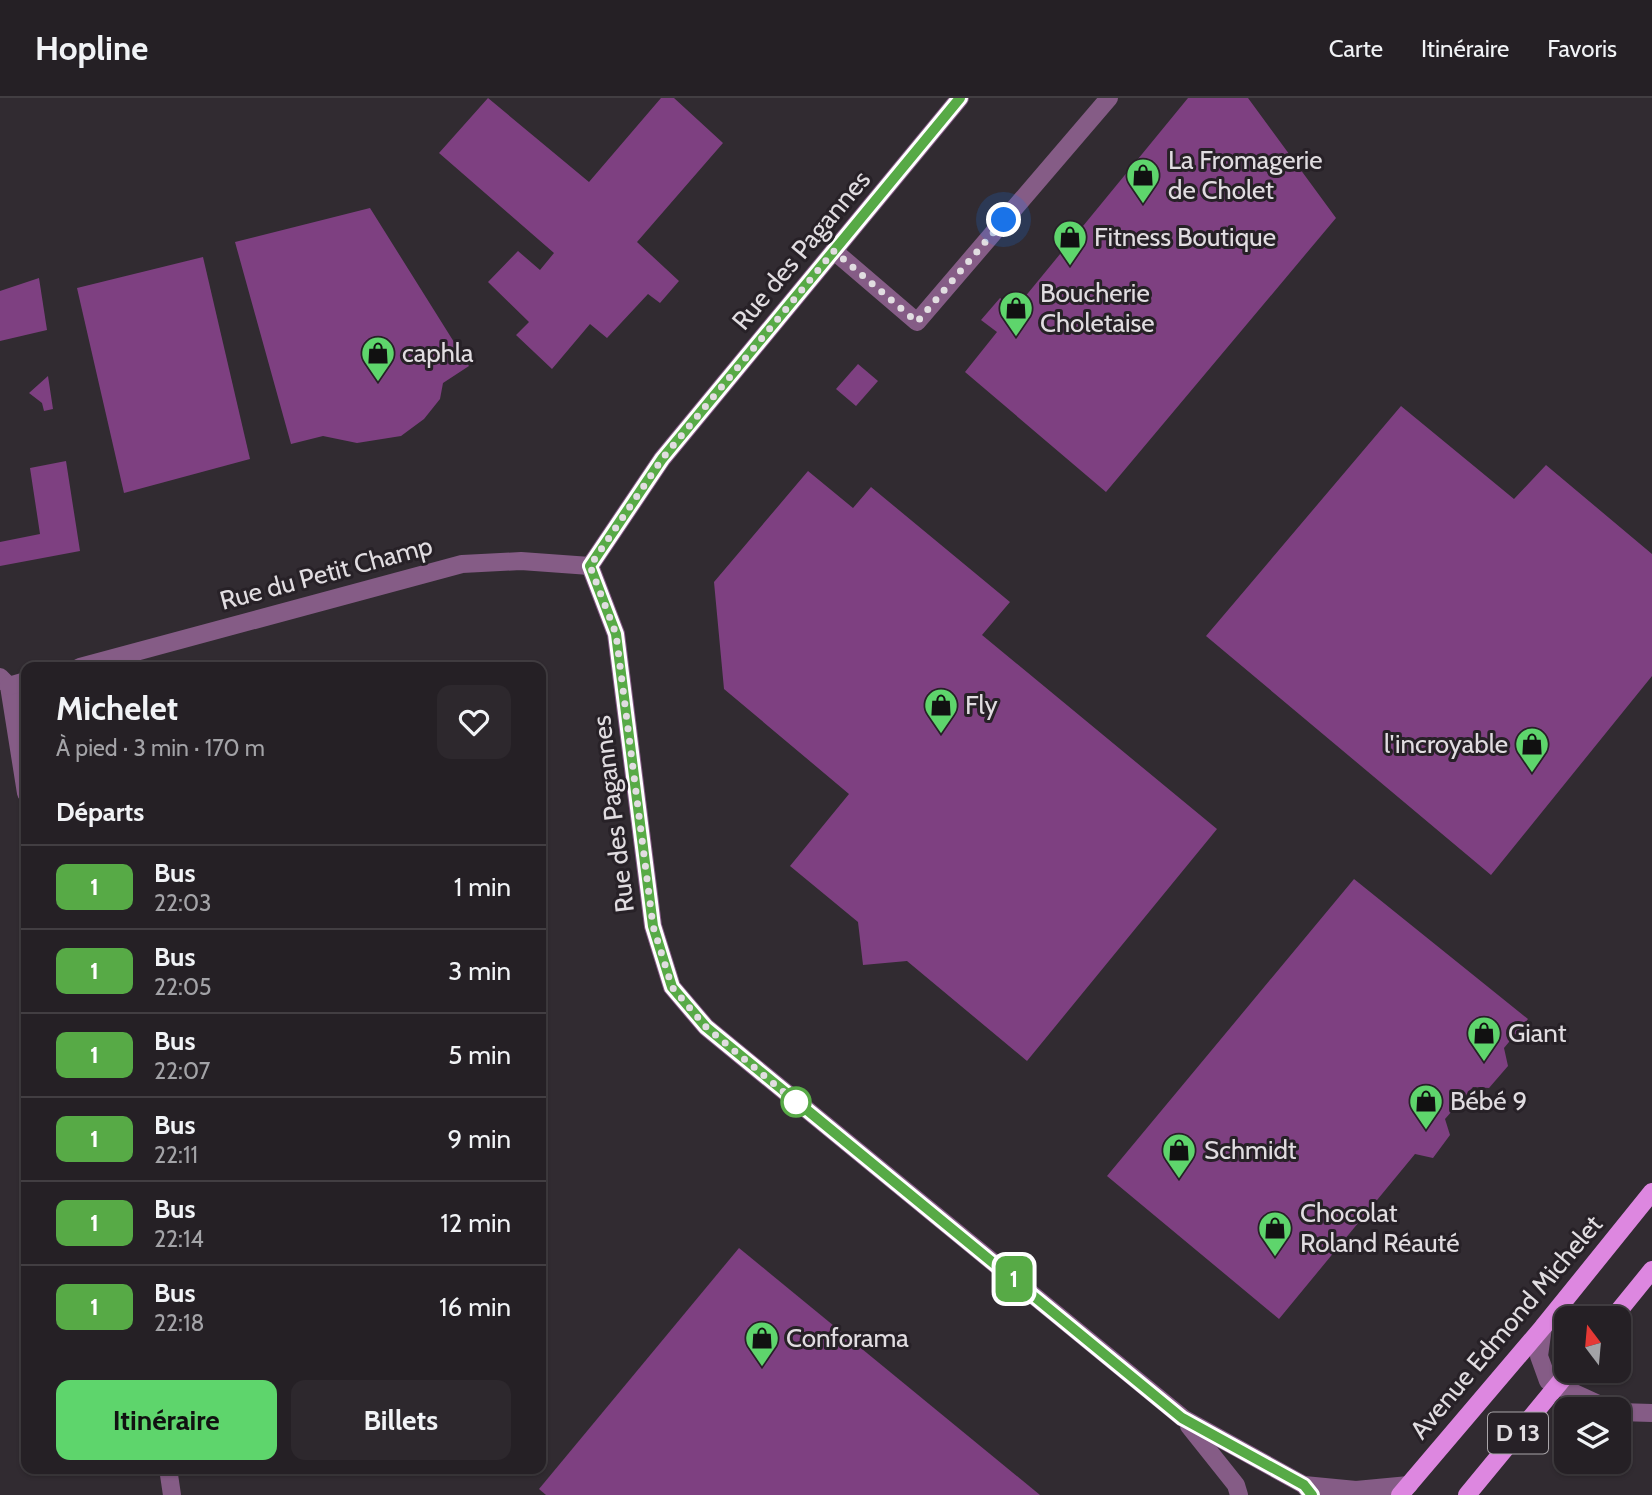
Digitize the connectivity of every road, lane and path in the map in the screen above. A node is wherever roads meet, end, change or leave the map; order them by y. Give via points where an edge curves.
1 (960, 98) edge
2 (1109, 98) edge
3 (834, 251) junction
4 (590, 566) junction
5 (99, 662) edge
6 (12, 682) edge
7 (21, 753) edge
8 (1652, 1192) edge
9 (1652, 1270) edge
10 (1623, 1306) edge
11 (1543, 1327) junction
12 (1559, 1383) edge
13 (1556, 1387) junction
14 (1580, 1397) edge
15 (1631, 1412) edge
16 (1652, 1413) edge
17 (1182, 1418) junction
18 (169, 1474) edge
19 (1308, 1490) edge
20 (1404, 1490) edge
21 (172, 1495) edge
22 (1239, 1495) edge
23 (1466, 1495) edge

1 - 3 street, Rue des Pagannes
2 - 3 street via 917,322
3 - 4 street, Rue des Pagannes via 662,459
4 - 5 street, Rue du Petit Champ via 521,561 462,564
4 - 17 street, Rue des Pagannes via 616,634 653,926 672,987 706,1027
6 - 7 street
8 - 11 main road, Avenue Edmond Michelet / D 13
9 - 10 main road
11 - 13 street via 1539,1356 1548,1381
11 - 20 main road, Avenue Edmond Michelet / D 13
12 - 13 main road, D 13
13 - 14 street
13 - 23 main road, D 13
15 - 16 street
17 - 19 street, Rue des Pagannes
17 - 22 street, Rue des Pagannes via 1236,1485
18 - 21 street
19 - 20 street

